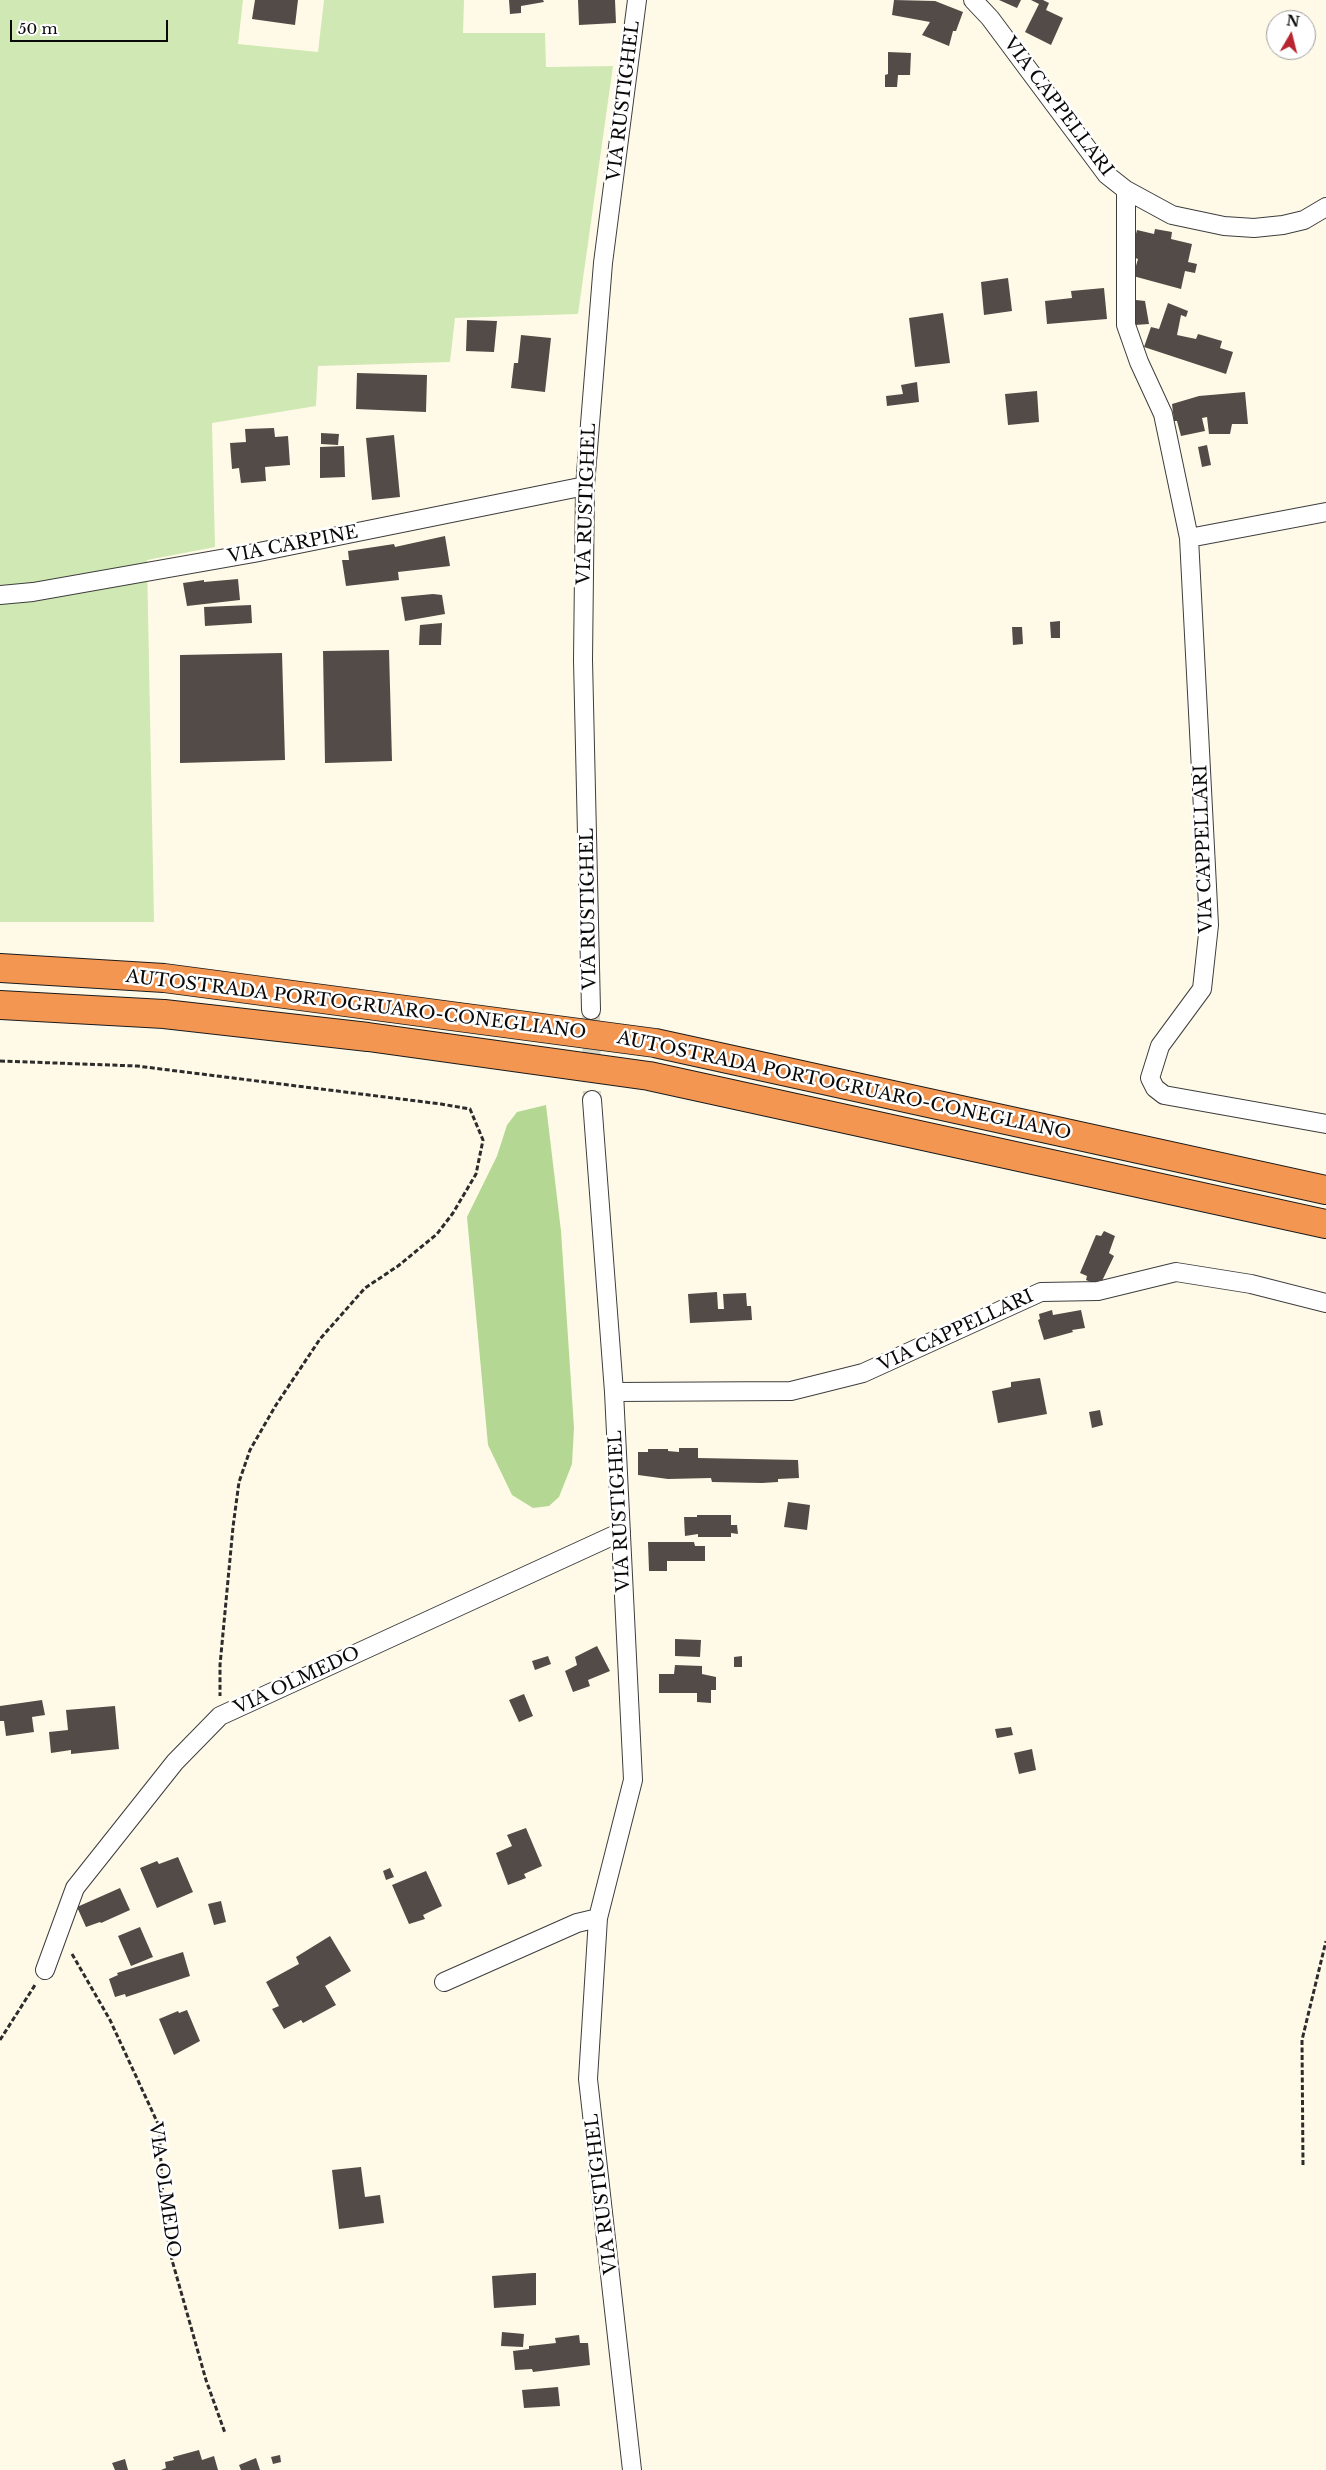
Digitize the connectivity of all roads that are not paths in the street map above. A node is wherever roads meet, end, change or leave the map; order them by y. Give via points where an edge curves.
1 (637, 0) edge
2 (974, 0) edge
3 (1126, 190) junction
4 (1326, 207) edge
5 (585, 486) junction
6 (1326, 512) edge
7 (1189, 538) junction
8 (0, 595) edge
9 (0, 968) edge
10 (0, 1005) edge
11 (591, 1010) tunnel mouth
12 (592, 1100) tunnel mouth
13 (1326, 1124) edge
14 (1326, 1190) edge
15 (1326, 1224) edge
16 (1326, 1303) edge
17 (614, 1392) junction
18 (621, 1532) junction
19 (598, 1918) junction
20 (45, 1970) road end
21 (444, 1982) dead end
22 (632, 2470) edge

1 - 5 street, VIA RUSTIGHEL via 603,263
2 - 3 street, VIA CAPPELLARI via 1107,175
3 - 4 street via 1172,215 1224,226 1254,228 1283,225 1304,220
3 - 7 street, VIA CAPPELLARI via 1126,325 1138,362 1163,414
5 - 8 street, VIA CARPINE via 254,554
5 - 11 street, VIA RUSTIGHEL via 583,660
6 - 7 street
7 - 13 street, VIA CAPPELLARI via 1209,924 1202,989 1160,1046 1150,1078 1154,1088 1164,1095
9 - 14 highway, AUTOSTRADA PORTOGRUARO-CONEGLIANO via 164,978 655,1043
10 - 15 highway, AUTOSTRADA PORTOGRUARO-CONEGLIANO via 164,1014 368,1037 649,1076
12 - 17 street, VIA RUSTIGHEL
16 - 17 street, VIA CAPPELLARI via 1251,1284 1176,1272 1098,1291 1041,1292 863,1373 791,1391
17 - 18 street, VIA RUSTIGHEL
18 - 19 street, VIA RUSTIGHEL via 633,1780
18 - 20 street, VIA OLMEDO via 220,1716 175,1762 75,1888
19 - 21 street via 577,1923
19 - 22 street, VIA RUSTIGHEL via 588,2079

